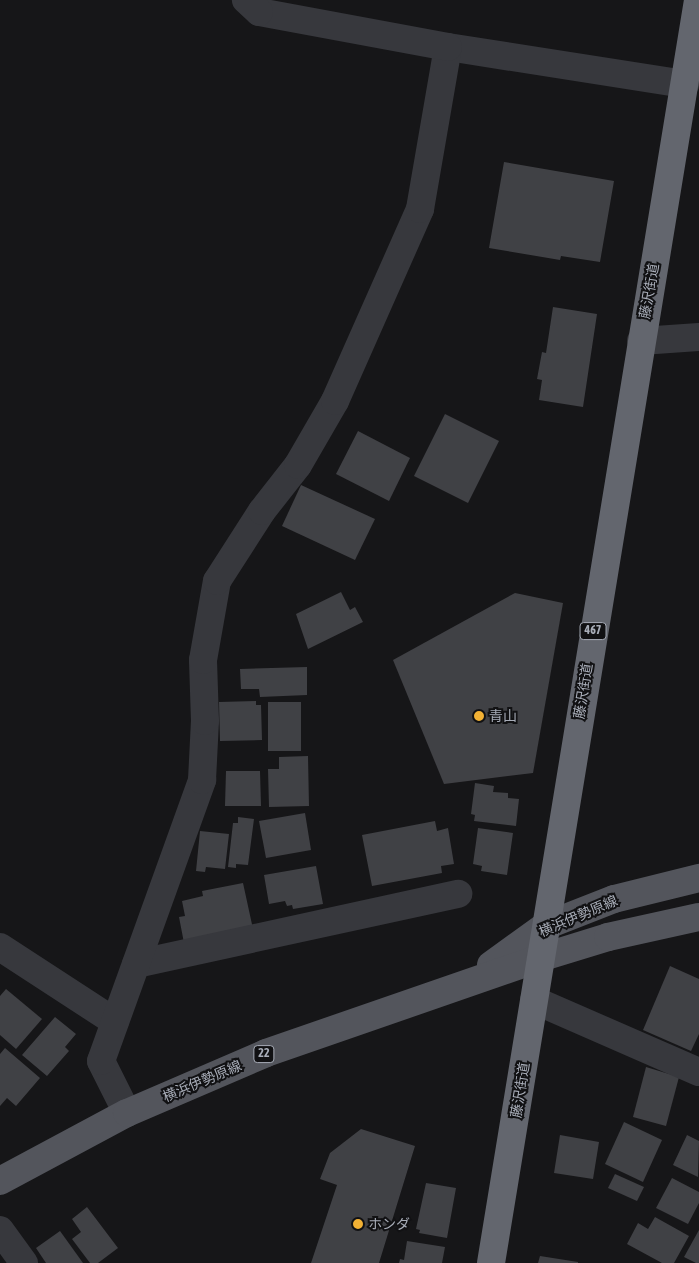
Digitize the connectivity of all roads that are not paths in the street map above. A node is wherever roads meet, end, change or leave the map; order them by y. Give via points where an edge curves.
1 (246, 0) edge
2 (698, 0) edge
3 (448, 47) junction
4 (685, 84) junction
5 (699, 337) edge
6 (640, 341) junction
7 (699, 878) edge
8 (458, 894) dead end
9 (699, 917) edge
10 (545, 926) junction
11 (0, 947) edge
12 (540, 958) junction
13 (136, 964) junction
14 (470, 980) junction
15 (534, 1000) junction
16 (116, 1022) junction
17 (699, 1072) edge
18 (127, 1113) junction
19 (0, 1181) edge
20 (0, 1230) edge
21 (24, 1263) edge
22 (491, 1263) edge

1 - 3 street via 259,12
2 - 4 highway, 藤沢街道 / 467
3 - 4 street
3 - 13 street via 420,209 334,400 298,465 262,511 217,581 203,660 205,721 202,780
4 - 6 highway, 藤沢街道 / 467
5 - 6 street
6 - 10 highway, 藤沢街道 / 467
7 - 10 main road, 横浜伊勢原線 / 22 via 614,899
8 - 13 street
9 - 12 main road, 横浜伊勢原線 / 22 via 608,937
10 - 12 highway, 藤沢街道 / 467
10 - 14 main road, 横浜伊勢原線 / 22
11 - 16 street
12 - 14 main road, 横浜伊勢原線 / 22
12 - 15 highway, 藤沢街道 / 467
13 - 16 street
14 - 18 main road, 横浜伊勢原線 / 22 via 266,1053
15 - 17 street
15 - 22 highway, 藤沢街道 / 467
16 - 18 street via 102,1061
18 - 19 main road, 横浜伊勢原線 / 22
20 - 21 street

